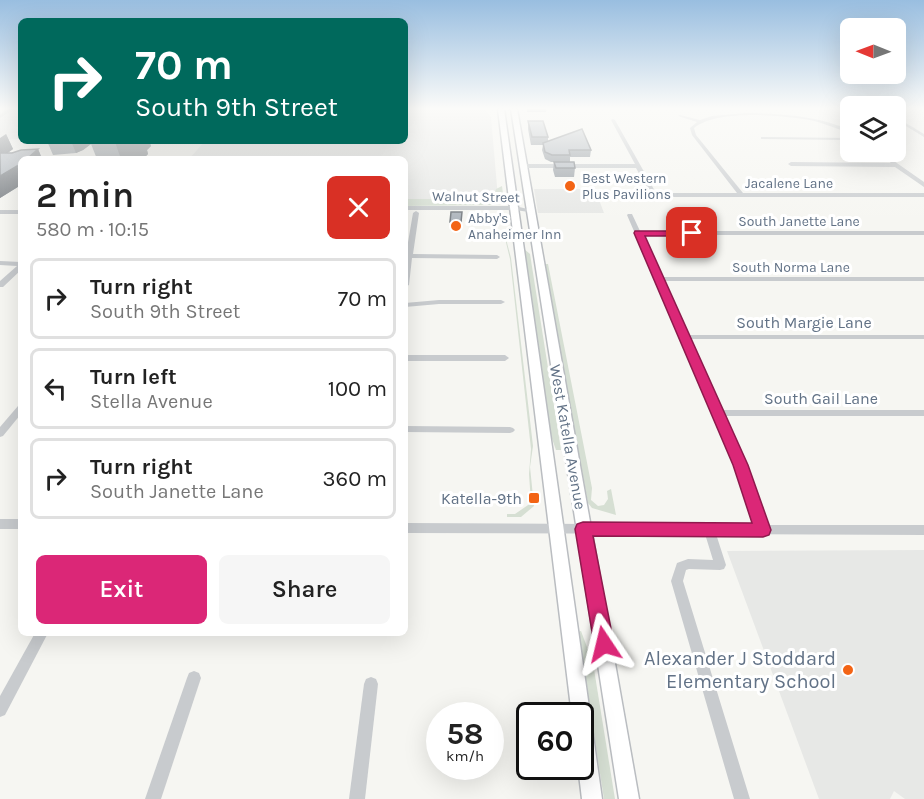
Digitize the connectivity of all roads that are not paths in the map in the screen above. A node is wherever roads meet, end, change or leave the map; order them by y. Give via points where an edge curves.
1 (508, 146) edge
2 (519, 146) edge
3 (627, 146) edge
4 (703, 146) edge
5 (892, 162) edge
6 (791, 164) dead end
7 (896, 165) junction
8 (522, 166) junction
9 (638, 166) junction
10 (924, 185) edge
11 (741, 195) junction
12 (924, 195) edge
13 (0, 207) edge
14 (18, 207) edge
15 (408, 208) edge
16 (520, 210) junction
17 (0, 212) edge
18 (18, 212) edge
19 (408, 213) edge
20 (416, 213) junction
21 (630, 215) dead end
22 (639, 233) junction
23 (924, 233) edge
24 (408, 251) edge
25 (408, 256) edge
26 (497, 257) dead end
27 (0, 263) edge
28 (18, 265) edge
29 (18, 268) edge
30 (658, 279) junction
31 (924, 279) edge
32 (0, 285) edge
33 (501, 302) dead end
34 (408, 305) edge
35 (684, 337) junction
36 (924, 337) edge
37 (408, 358) edge
38 (505, 358) dead end
39 (18, 412) edge
40 (718, 413) junction
41 (924, 414) edge
42 (408, 429) edge
43 (510, 430) dead end
44 (0, 434) edge
45 (0, 524) edge
46 (18, 524) edge
47 (408, 528) edge
48 (557, 529) junction
49 (583, 529) junction
50 (709, 530) junction
51 (763, 530) junction
52 (924, 531) edge
53 (40, 636) edge
54 (194, 678) dead end
55 (371, 684) dead end
56 (0, 710) edge
57 (153, 799) edge
58 (357, 799) edge
59 (592, 799) edge
60 (629, 799) edge
61 (742, 799) edge

1 - 16 main road, West Katella Avenue
2 - 8 main road, West Katella Avenue
3 - 9 street
4 - 11 street
5 - 7 street
6 - 7 street
7 - 10 street
8 - 9 street
8 - 16 main road, West Katella Avenue
9 - 11 street, Jacalene Lane via 654,195
11 - 12 street, Jacalene Lane
13 - 14 street
15 - 16 street, Walnut Street
16 - 20 street, Walnut Street
16 - 48 main road, West Katella Avenue
16 - 49 main road, West Katella Avenue
17 - 18 street
19 - 20 street, Walnut Street
20 - 24 street
21 - 22 street
22 - 23 street, South Janette Lane
22 - 30 street
25 - 26 street
27 - 28 street
29 - 32 street
30 - 31 street, South Norma Lane
30 - 35 street
33 - 34 street
35 - 36 street, South Margie Lane
35 - 40 street
37 - 38 street
39 - 44 street
40 - 41 street, South Gail Lane
40 - 51 street
42 - 43 street
45 - 46 street
47 - 48 street
48 - 49 street
48 - 59 main road, West Katella Avenue
49 - 50 street
49 - 60 main road, West Katella Avenue
50 - 51 street
50 - 61 street via 720,565 688,564 681,567 677,581
51 - 52 street
53 - 56 street
54 - 57 street
55 - 58 street

